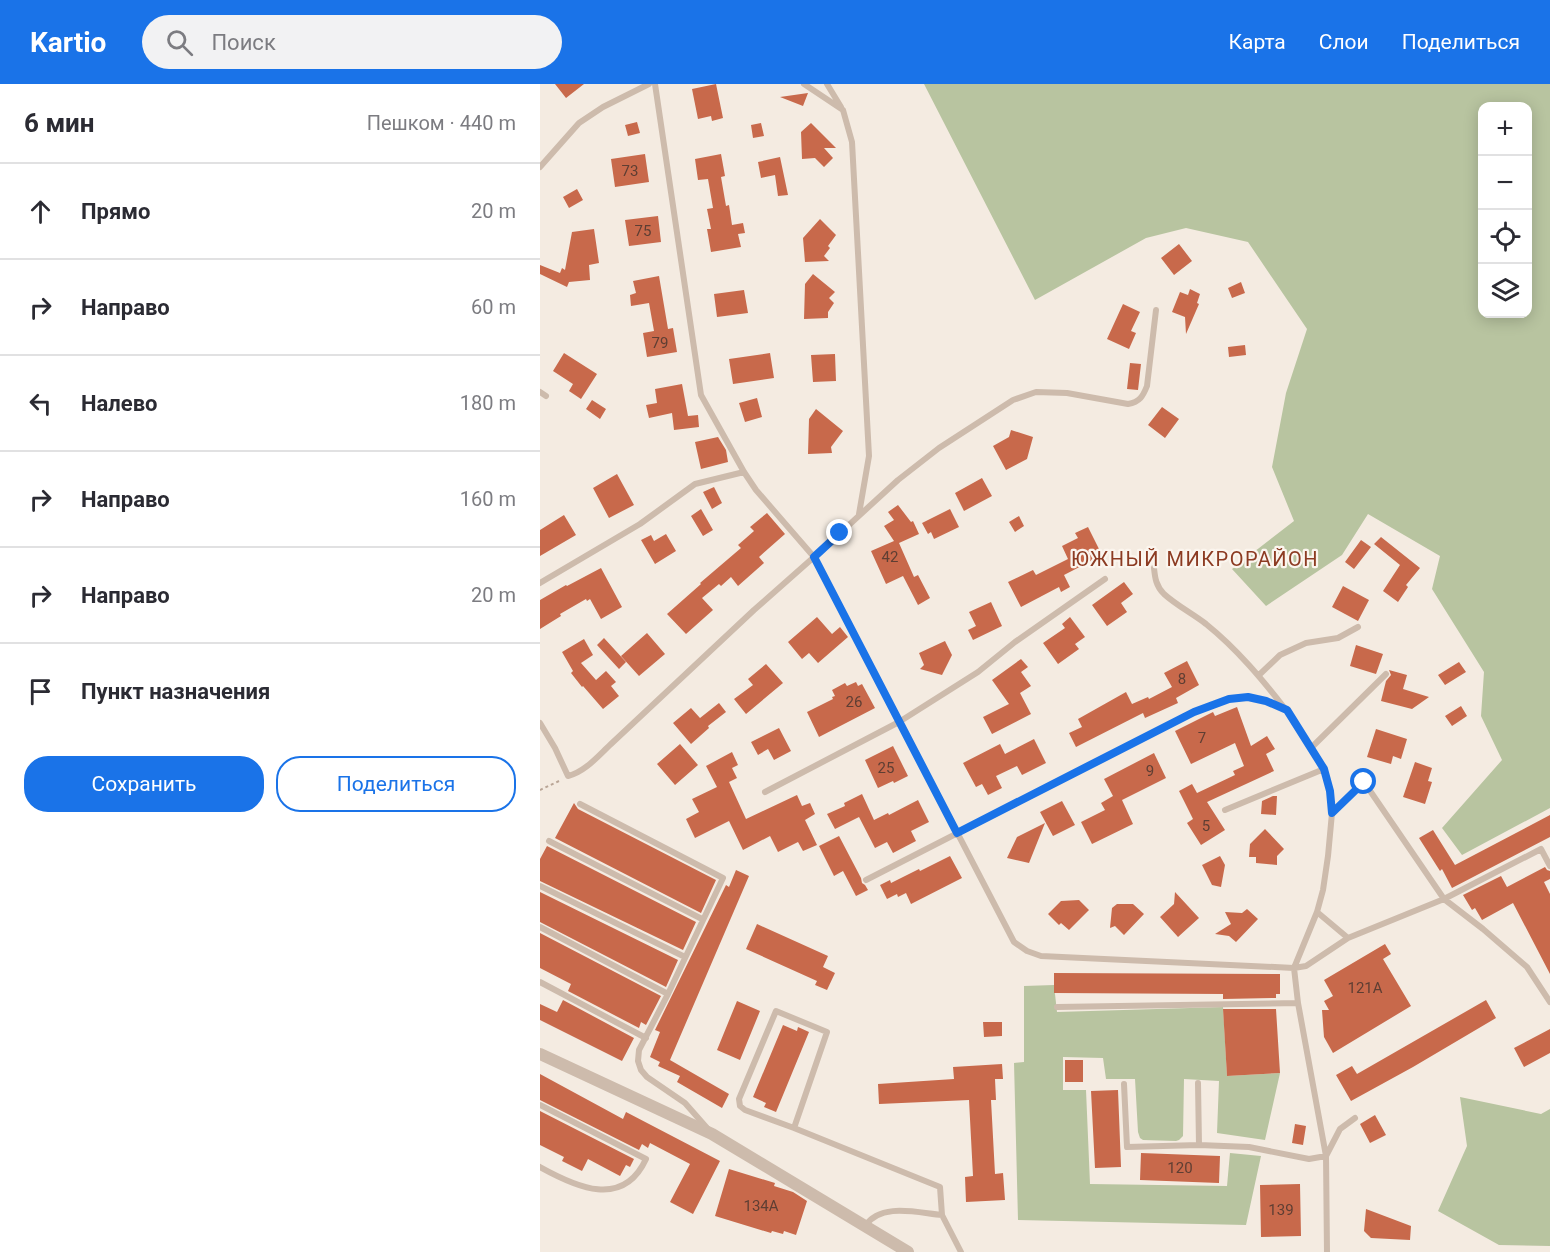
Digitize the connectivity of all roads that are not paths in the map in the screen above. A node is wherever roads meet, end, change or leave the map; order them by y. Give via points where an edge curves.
1 (649, 84) edge
2 (654, 84) edge
3 (804, 84) edge
4 (827, 84) edge
5 (843, 110) junction
6 (540, 167) edge
7 (1156, 310) dead end
8 (744, 472) junction
9 (858, 515) junction
10 (814, 557) junction
11 (1154, 568) dead end
12 (1105, 579) dead end
13 (540, 582) edge
14 (1358, 627) dead end
15 (1386, 674) dead end
16 (1259, 675) junction
17 (1287, 710) junction
18 (899, 722) junction
19 (540, 723) edge
20 (1311, 748) junction
21 (1324, 769) junction
22 (765, 792) dead end
23 (580, 804) dead end
24 (1225, 810) dead end
25 (1332, 813) junction
26 (957, 833) junction
27 (549, 841) dead end
28 (1550, 866) edge
29 (866, 880) dead end
30 (540, 886) edge
31 (1444, 899) junction
32 (1317, 912) junction
33 (702, 919) junction
34 (540, 927) edge
35 (1348, 938) junction
36 (685, 957) junction
37 (1294, 968) junction
38 (540, 982) edge
39 (668, 994) junction
40 (1550, 1002) edge
41 (1298, 1003) junction
42 (1057, 1007) dead end
43 (646, 1038) junction
44 (540, 1054) edge
45 (1198, 1083) dead end
46 (1124, 1084) dead end
47 (540, 1105) edge
48 (1355, 1118) dead end
49 (794, 1128) junction
50 (712, 1134) junction
51 (1200, 1145) junction
52 (1326, 1156) junction
53 (540, 1167) edge
54 (942, 1215) junction
55 (865, 1226) junction
56 (908, 1252) edge
57 (961, 1252) edge
58 (1327, 1252) edge

1 - 6 lane via 579,123
2 - 8 lane via 701,395
3 - 5 lane
4 - 5 lane
5 - 9 lane via 852,142 869,456
7 - 9 lane via 1147,386 1135,403 1036,392 1013,400 939,448
8 - 10 lane
8 - 13 lane via 695,484 640,524
9 - 10 lane
10 - 18 lane
10 - 19 lane via 575,774 568,776
11 - 16 lane via 1156,583 1164,594 1205,623
12 - 18 lane via 978,672
14 - 16 lane via 1338,638 1306,643 1280,656
15 - 20 lane
16 - 17 lane
17 - 20 lane
17 - 26 lane via 1248,697 1229,699 1194,712
18 - 22 lane
18 - 26 lane
20 - 21 lane
21 - 24 lane
21 - 25 lane
23 - 33 lane via 723,878
25 - 31 lane via 1364,782
25 - 32 lane
26 - 29 lane
26 - 37 lane via 1014,942 1027,951 1041,956
27 - 33 lane
28 - 31 lane via 1541,849
30 - 36 lane
31 - 35 lane
31 - 40 lane via 1527,967
32 - 35 lane
32 - 37 lane
33 - 36 lane
34 - 39 lane
35 - 37 lane via 1306,966
36 - 39 lane
37 - 41 lane
38 - 43 lane
39 - 43 lane
41 - 42 lane
41 - 52 lane
43 - 50 lane via 639,1050 641,1070 686,1103
44 - 50 street
45 - 51 lane
46 - 51 lane via 1127,1147
47 - 53 lane via 646,1160 633,1180 606,1190 567,1182
48 - 52 lane via 1340,1130
49 - 49 lane via 827,1032 776,1011 739,1099 740,1106
49 - 54 lane via 939,1187
50 - 55 street
51 - 52 lane via 1263,1149 1309,1159
52 - 58 lane
54 - 55 lane via 888,1211
54 - 57 lane
55 - 56 street

